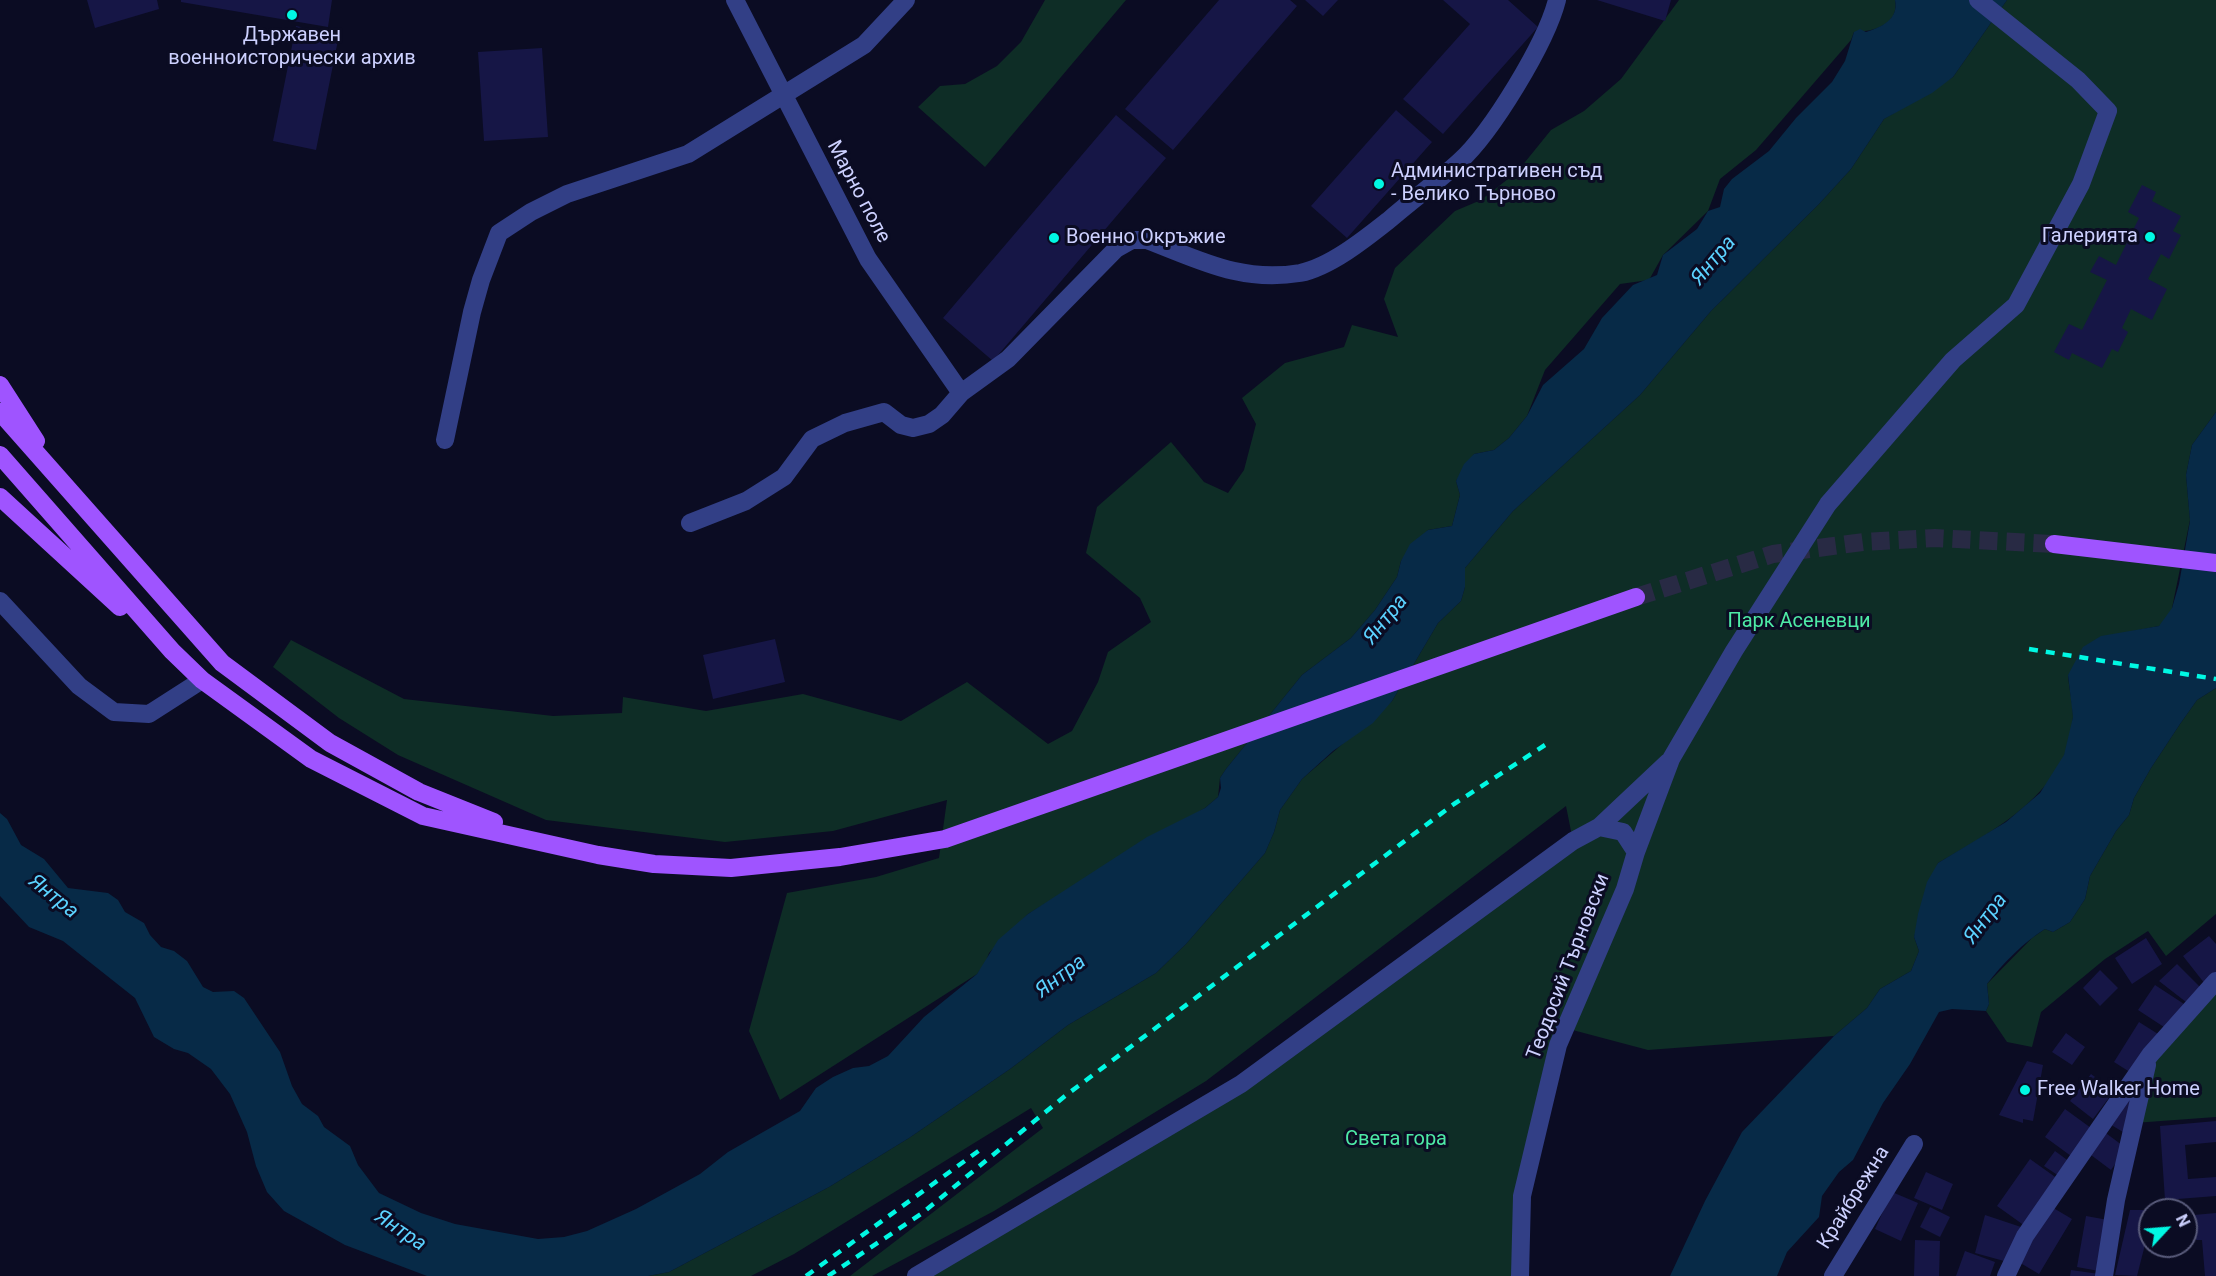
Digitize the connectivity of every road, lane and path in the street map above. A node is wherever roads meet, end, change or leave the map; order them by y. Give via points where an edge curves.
1 (735, 0) edge
2 (906, 0) edge
3 (1557, 0) edge
4 (1978, 0) edge
5 (783, 96) junction
6 (0, 386) edge
7 (961, 393) junction
8 (0, 412) edge
9 (445, 440) dead end
10 (0, 455) edge
11 (67, 491) junction
12 (0, 497) edge
13 (690, 523) dead end
14 (2054, 544) tunnel mouth
15 (2216, 563) edge
16 (1636, 597) tunnel mouth
17 (0, 601) edge
18 (172, 651) junction
19 (202, 680) junction
20 (1671, 759) junction
21 (1599, 827) junction
22 (540, 841) junction
23 (1636, 852) junction
24 (2216, 981) edge
25 (2150, 1055) junction
26 (1914, 1143) dead end
27 (916, 1276) edge
28 (1520, 1276) edge
29 (1833, 1276) edge
30 (2006, 1276) edge
31 (2104, 1276) edge

1 - 5 street, Марно поле
2 - 5 street via 864,45
3 - 7 street via 1552,18 1509,99 1461,160 1353,249 1303,272 1274,276 1237,274 1147,240 1132,240 1116,249 1008,359
4 - 20 street via 2078,80 2108,111 2081,184 2016,305 1953,360 1828,504
5 - 7 street, Марно поле via 868,259
5 - 9 street via 688,154 567,194 499,233 472,312
6 - 11 main road
7 - 13 street via 929,424 913,428 901,425 884,412 845,423 812,439 784,477 746,501
8 - 11 main road
10 - 18 main road
11 - 22 main road via 222,663 330,742 419,792
12 - 18 main road
14 - 15 main road
16 - 22 main road via 945,839 840,857 731,868 654,864
17 - 19 street via 79,686 114,712 149,714
18 - 19 main road
19 - 22 main road via 311,759 423,816
20 - 21 street
20 - 23 street, Теодосий Търновски
21 - 23 street via 1623,832
21 - 27 street via 1573,841 1241,1084
23 - 28 street, Теодосий Търновски via 1625,889 1558,1045 1522,1196
24 - 25 street
25 - 30 street via 2025,1236
25 - 31 street via 2116,1200
26 - 29 street, Крайбрежна

